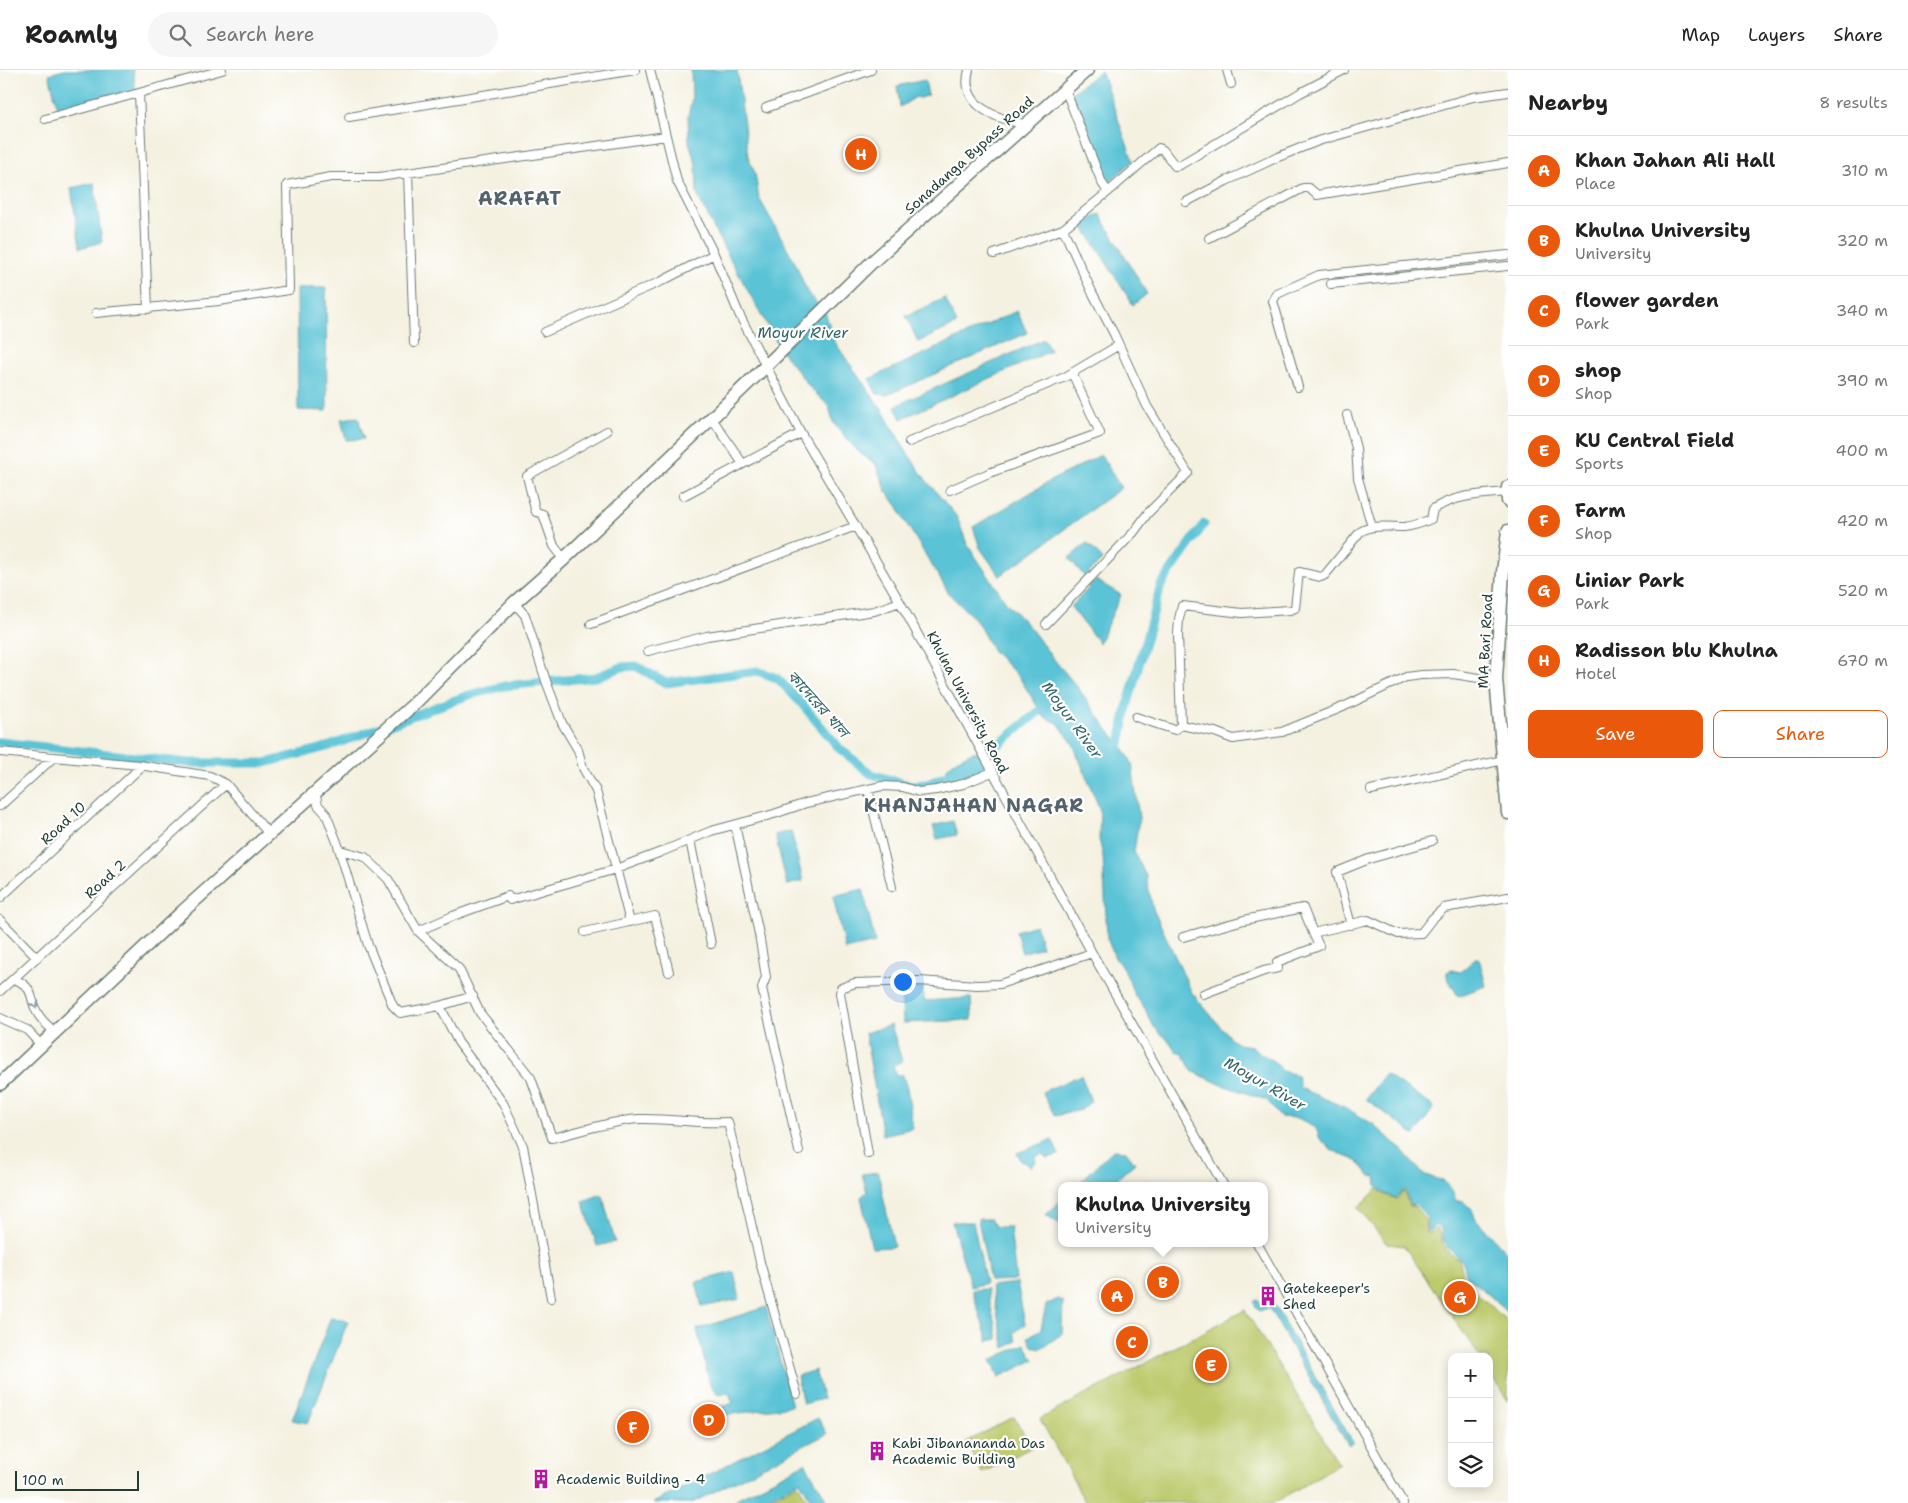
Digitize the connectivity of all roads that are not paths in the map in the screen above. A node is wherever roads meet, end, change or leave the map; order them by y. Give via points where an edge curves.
1 (222, 70) edge
2 (635, 70) edge
3 (650, 70) edge
4 (871, 70) edge
5 (969, 70) edge
6 (1087, 70) edge
7 (1227, 70) edge
8 (1344, 70) edge
9 (1231, 84) dead end
10 (1065, 89) junction
11 (1508, 92) edge
12 (139, 93) junction
13 (766, 108) dead end
14 (349, 116) dead end
15 (46, 118) dead end
16 (1025, 124) junction
17 (666, 136) junction
18 (1508, 163) edge
19 (408, 173) junction
20 (1108, 192) junction
21 (1186, 202) dead end
22 (1063, 229) junction
23 (1209, 238) dead end
24 (714, 254) junction
25 (994, 254) dead end
26 (1508, 255) edge
27 (1508, 266) edge
28 (1352, 272) junction
29 (1353, 282) junction
30 (1331, 284) dead end
31 (148, 308) junction
32 (96, 314) dead end
33 (545, 332) dead end
34 (414, 343) dead end
35 (1119, 345) junction
36 (770, 362) junction
37 (1072, 373) junction
38 (1298, 387) dead end
39 (1346, 415) dead end
40 (711, 417) junction
41 (607, 431) dead end
42 (801, 433) junction
43 (909, 442) dead end
44 (742, 464) junction
45 (950, 490) dead end
46 (1508, 494) edge
47 (684, 496) dead end
48 (856, 526) junction
49 (1372, 527) junction
50 (1508, 531) edge
51 (564, 559) junction
52 (900, 602) junction
53 (514, 603) junction
54 (591, 624) dead end
55 (1046, 624) dead end
56 (648, 651) dead end
57 (1496, 679) junction
58 (1136, 717) dead end
59 (1181, 726) junction
60 (0, 752) edge
61 (54, 757) junction
62 (1503, 760) junction
63 (142, 766) junction
64 (992, 772) junction
65 (226, 784) junction
66 (868, 789) junction
67 (1372, 790) dead end
68 (314, 792) junction
69 (0, 806) edge
70 (1508, 813) edge
71 (735, 825) junction
72 (269, 834) junction
73 (690, 840) junction
74 (1432, 841) dead end
75 (340, 850) junction
76 (616, 869) junction
77 (892, 887) dead end
78 (1508, 897) edge
79 (0, 898) edge
80 (0, 920) edge
81 (630, 922) junction
82 (1351, 925) junction
83 (418, 931) junction
84 (585, 932) dead end
85 (1312, 933) junction
86 (1183, 937) dead end
87 (711, 944) dead end
88 (1092, 953) junction
89 (37, 958) junction
90 (669, 972) dead end
91 (15, 979) junction
92 (0, 991) edge
93 (1203, 994) dead end
94 (473, 996) junction
95 (440, 1006) junction
96 (0, 1018) edge
97 (55, 1032) junction
98 (41, 1046) junction
99 (0, 1084) edge
100 (799, 1151) dead end
101 (868, 1154) dead end
102 (1222, 1182) edge
103 (1259, 1247) edge
104 (551, 1298) dead end
105 (797, 1394) dead end
106 (1403, 1503) edge

1 - 12 street
2 - 14 street
3 - 17 street, Khulna University Road
4 - 13 street
5 - 16 street via 968,89 980,106 992,115
6 - 10 main road, Sonadanga Bypass Road
7 - 9 street
8 - 20 street via 1180,165 1175,166 1159,148
10 - 16 main road, Sonadanga Bypass Road
10 - 20 street
11 - 21 street via 1473,97 1318,141
12 - 15 street
12 - 31 street
16 - 36 main road, Sonadanga Bypass Road via 871,263
17 - 19 street
17 - 24 street, Khulna University Road via 677,181
18 - 23 street via 1317,195 1303,188
19 - 31 street via 331,177 287,185 289,290
19 - 34 street
20 - 22 street
22 - 25 street
22 - 35 street
24 - 33 street via 662,281
24 - 36 street, Khulna University Road via 739,314
26 - 28 street
27 - 29 street
28 - 29 street
28 - 38 street via 1319,275 1277,294 1273,301
29 - 30 street
31 - 32 street
35 - 37 street
35 - 55 street via 1148,406 1188,472
36 - 40 main road, Sonadanga Bypass Road
36 - 42 street, Khulna University Road
37 - 43 street
37 - 45 street via 1100,433
39 - 49 street via 1356,448 1358,478
40 - 44 street
40 - 51 main road, Sonadanga Bypass Road
41 - 51 street via 527,476 536,512 543,514 554,546
42 - 44 street
42 - 48 street, Khulna University Road
44 - 47 street
46 - 49 street via 1465,496 1433,509 1431,519 1420,524
48 - 52 street, Khulna University Road
48 - 54 street
49 - 59 street via 1360,532 1325,575 1300,572 1295,608 1242,613 1182,606 1178,634
50 - 57 main road, MA Bari Road
51 - 53 main road, Sonadanga Bypass Road
52 - 56 street via 874,611 707,636
52 - 64 street, Khulna University Road
53 - 68 main road, Sonadanga Bypass Road via 413,705
53 - 76 street via 525,615 562,723 596,791
57 - 59 street via 1453,674 1406,677 1282,732 1233,739
57 - 62 main road, MA Bari Road
58 - 59 street via 1175,730
60 - 61 street
61 - 63 street
61 - 69 street
62 - 67 street
62 - 70 main road, MA Bari Road
63 - 65 street via 210,776
63 - 79 street, Road 10
64 - 66 street via 963,784 936,790 919,792 882,786
64 - 88 street, Khulna University Road
65 - 72 street
65 - 89 street, Road 2
66 - 71 street via 806,802
66 - 77 street
68 - 72 main road, Sonadanga Bypass Road
68 - 75 street
71 - 73 street
71 - 100 street via 759,934 766,977 762,988
72 - 97 main road, Sonadanga Bypass Road
73 - 76 street
73 - 87 street
74 - 82 street via 1337,872
75 - 83 street via 365,857 388,879
75 - 95 street via 368,945 393,1006 400,1013
76 - 81 street
76 - 83 street via 510,900 508,896
78 - 82 street via 1444,908 1421,933 1398,934 1368,920
80 - 89 street
81 - 84 street
81 - 90 street via 655,916
82 - 85 street
83 - 94 street via 459,969
85 - 86 street via 1303,908
85 - 93 street via 1319,946 1276,962 1278,968
88 - 101 street via 1000,984 919,981 855,983 841,988
88 - 102 street, Khulna University Road
89 - 91 street, Road 2
91 - 92 street, Road 2
91 -> 97 street via 31,992 39,1016
94 - 95 street
94 - 105 street via 480,1013 531,1078 552,1138 619,1121 728,1122 760,1262
95 - 104 street via 458,1042 503,1103 524,1146
96 - 98 street via 27,1030
97 - 98 main road, Sonadanga Bypass Road
98 - 99 main road, Sonadanga Bypass Road
103 - 106 street

